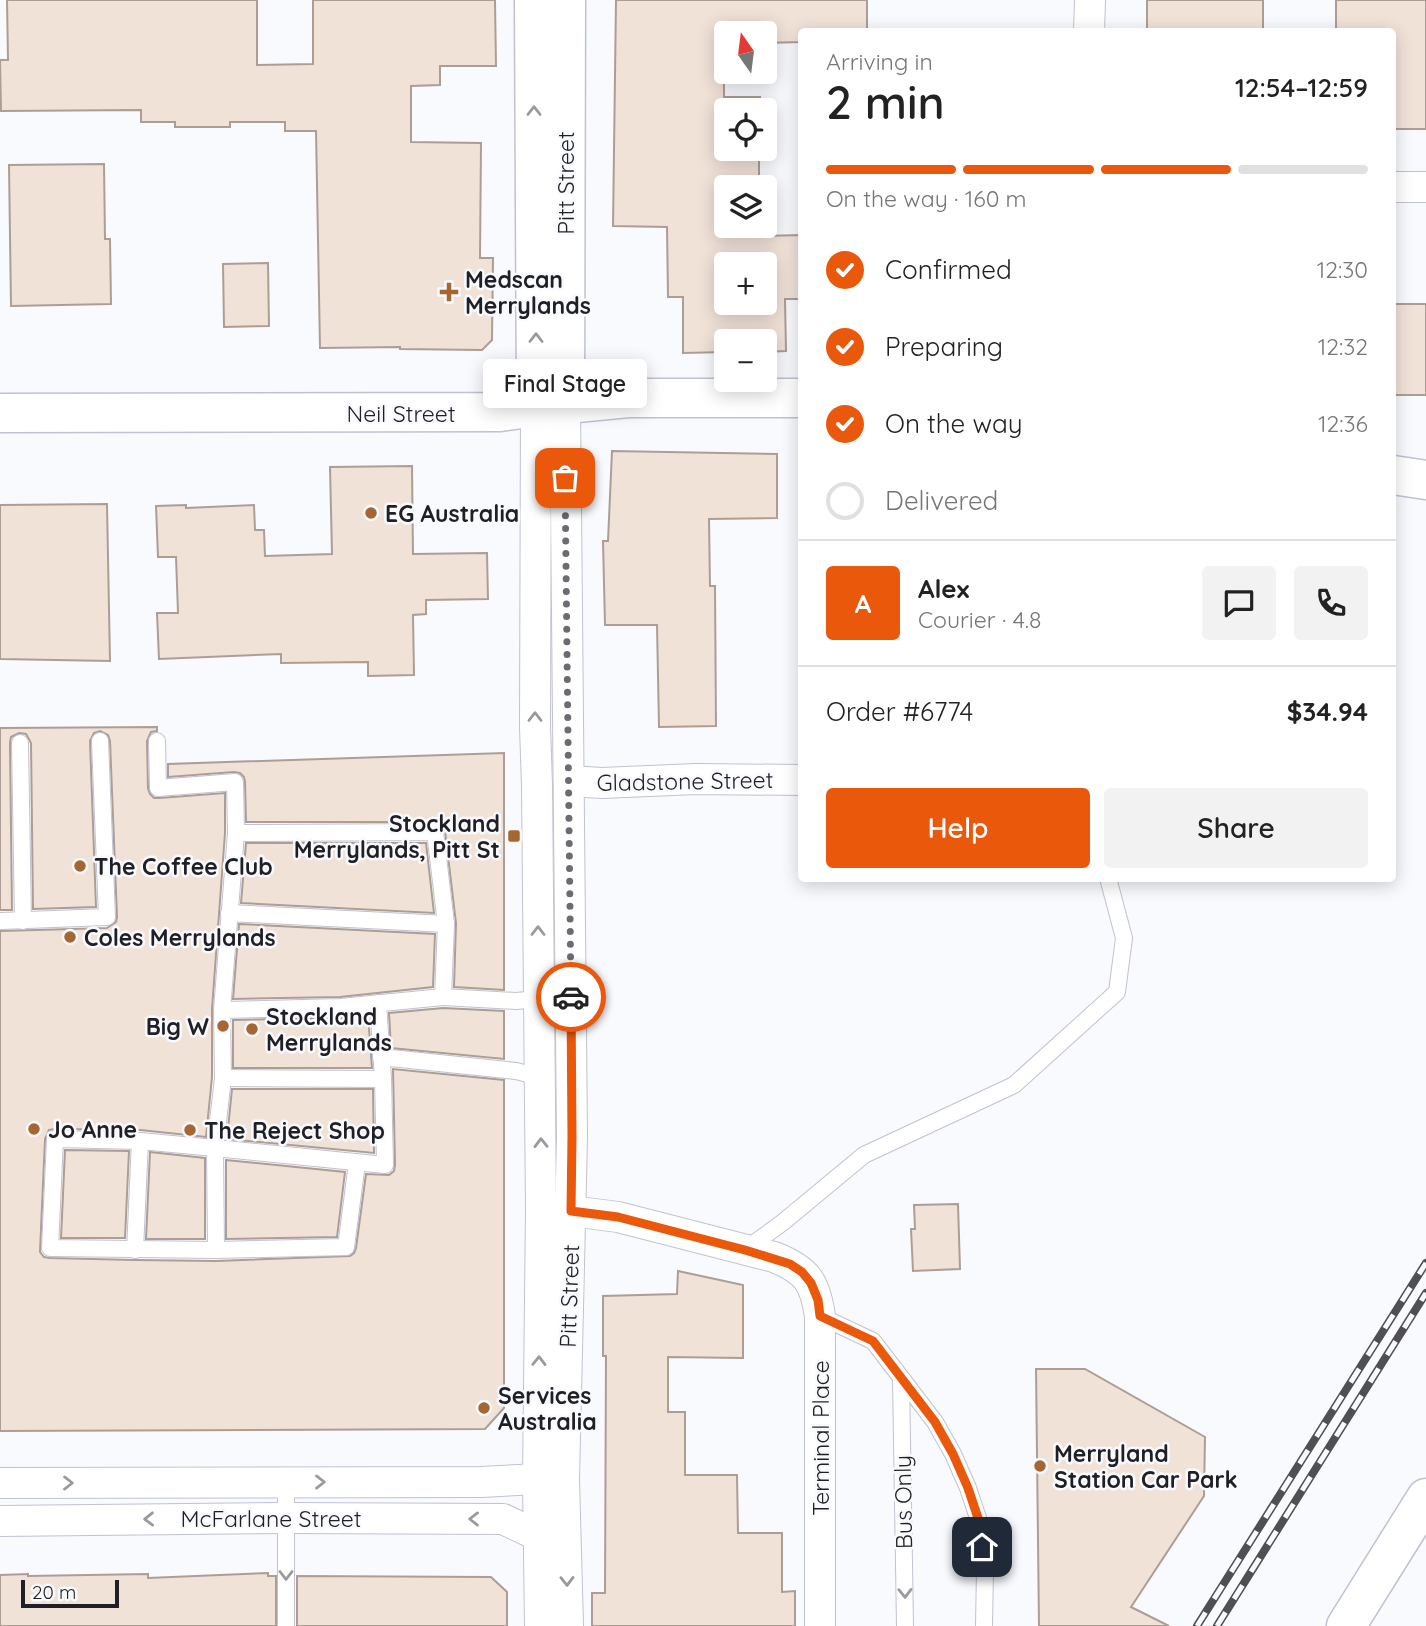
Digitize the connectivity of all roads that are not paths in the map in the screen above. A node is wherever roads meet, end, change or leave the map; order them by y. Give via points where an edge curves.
1 (534, 0) edge
2 (566, 0) edge
3 (1090, 0) edge
4 (1089, 28) edge
5 (1396, 187) edge
6 (1426, 187) edge
7 (798, 398) edge
8 (551, 405) junction
9 (0, 413) edge
10 (1396, 475) edge
11 (1426, 480) edge
12 (100, 741) dead end
13 (157, 741) dead end
14 (20, 743) dead end
15 (798, 780) edge
16 (569, 781) junction
17 (236, 833) junction
18 (1109, 882) edge
19 (229, 913) junction
20 (0, 921) edge
21 (23, 921) junction
22 (446, 924) junction
23 (443, 997) junction
24 (539, 999) junction
25 (378, 1003) junction
26 (222, 1010) junction
27 (381, 1057) junction
28 (540, 1077) junction
29 (223, 1078) junction
30 (383, 1079) junction
31 (140, 1141) junction
32 (215, 1148) junction
33 (357, 1163) junction
34 (541, 1210) junction
35 (571, 1211) junction
36 (135, 1250) junction
37 (216, 1250) junction
38 (745, 1250) junction
39 (820, 1316) junction
40 (901, 1378) junction
41 (538, 1479) junction
42 (286, 1482) junction
43 (0, 1483) edge
44 (1426, 1498) edge
45 (286, 1517) junction
46 (0, 1521) edge
47 (539, 1536) junction
48 (286, 1626) edge
49 (540, 1626) edge
50 (568, 1626) edge
51 (820, 1626) edge
52 (905, 1626) edge
53 (984, 1626) edge
54 (1346, 1626) edge

8 -> 1 main road, Pitt Street
2 - 8 main road, Pitt Street
3 - 4 street
5 - 6 street
7 - 8 main road, Neil Street via 628,398
8 - 9 main road, Neil Street via 493,412
8 - 16 street, Pitt Street
24 -> 8 street, Pitt Street via 535,727
10 - 11 main road
12 - 21 lane via 107,917
13 - 17 lane via 158,788 235,782
14 - 21 lane
15 - 16 street, Gladstone Street
16 - 35 street, Pitt Street
17 - 19 lane
17 - 22 lane via 435,832
18 - 38 lane via 1124,937 1117,992 1014,1085 864,1155
19 - 22 lane
19 - 26 lane
20 - 21 lane
22 - 23 lane
23 - 24 lane
23 - 25 lane
24 - 28 street, Pitt Street
25 - 26 lane
25 - 27 lane
26 - 29 lane
27 - 28 lane
27 - 30 lane
34 -> 28 street, Pitt Street
29 - 30 lane
29 - 32 lane
30 - 33 lane via 385,1165
31 - 32 lane
31 - 36 lane
31 - 36 lane via 55,1139 50,1248
32 - 33 lane
32 - 37 lane
33 - 37 lane via 345,1247
34 - 35 street, Terminal Place
41 -> 34 street, Pitt Street
35 - 38 street, Terminal Place via 618,1217
35 -> 50 street, Pitt Street via 564,1479
36 - 37 lane
38 - 39 street, Terminal Place via 802,1272 818,1300
39 - 40 lane, Bus Only via 873,1341
39 - 51 street, Terminal Place
40 -> 52 lane, Bus Only
40 - 53 lane, Bus Only via 935,1422 968,1488 980,1524
42 -> 41 street, McFarlane Street
41 - 47 street, Pitt Street
43 -> 42 street, McFarlane Street
42 - 45 lane
44 - 54 main road
45 -> 46 street, McFarlane Street
47 -> 45 street, McFarlane Street via 503,1519
45 -> 48 lane
47 - 49 street, Pitt Street

